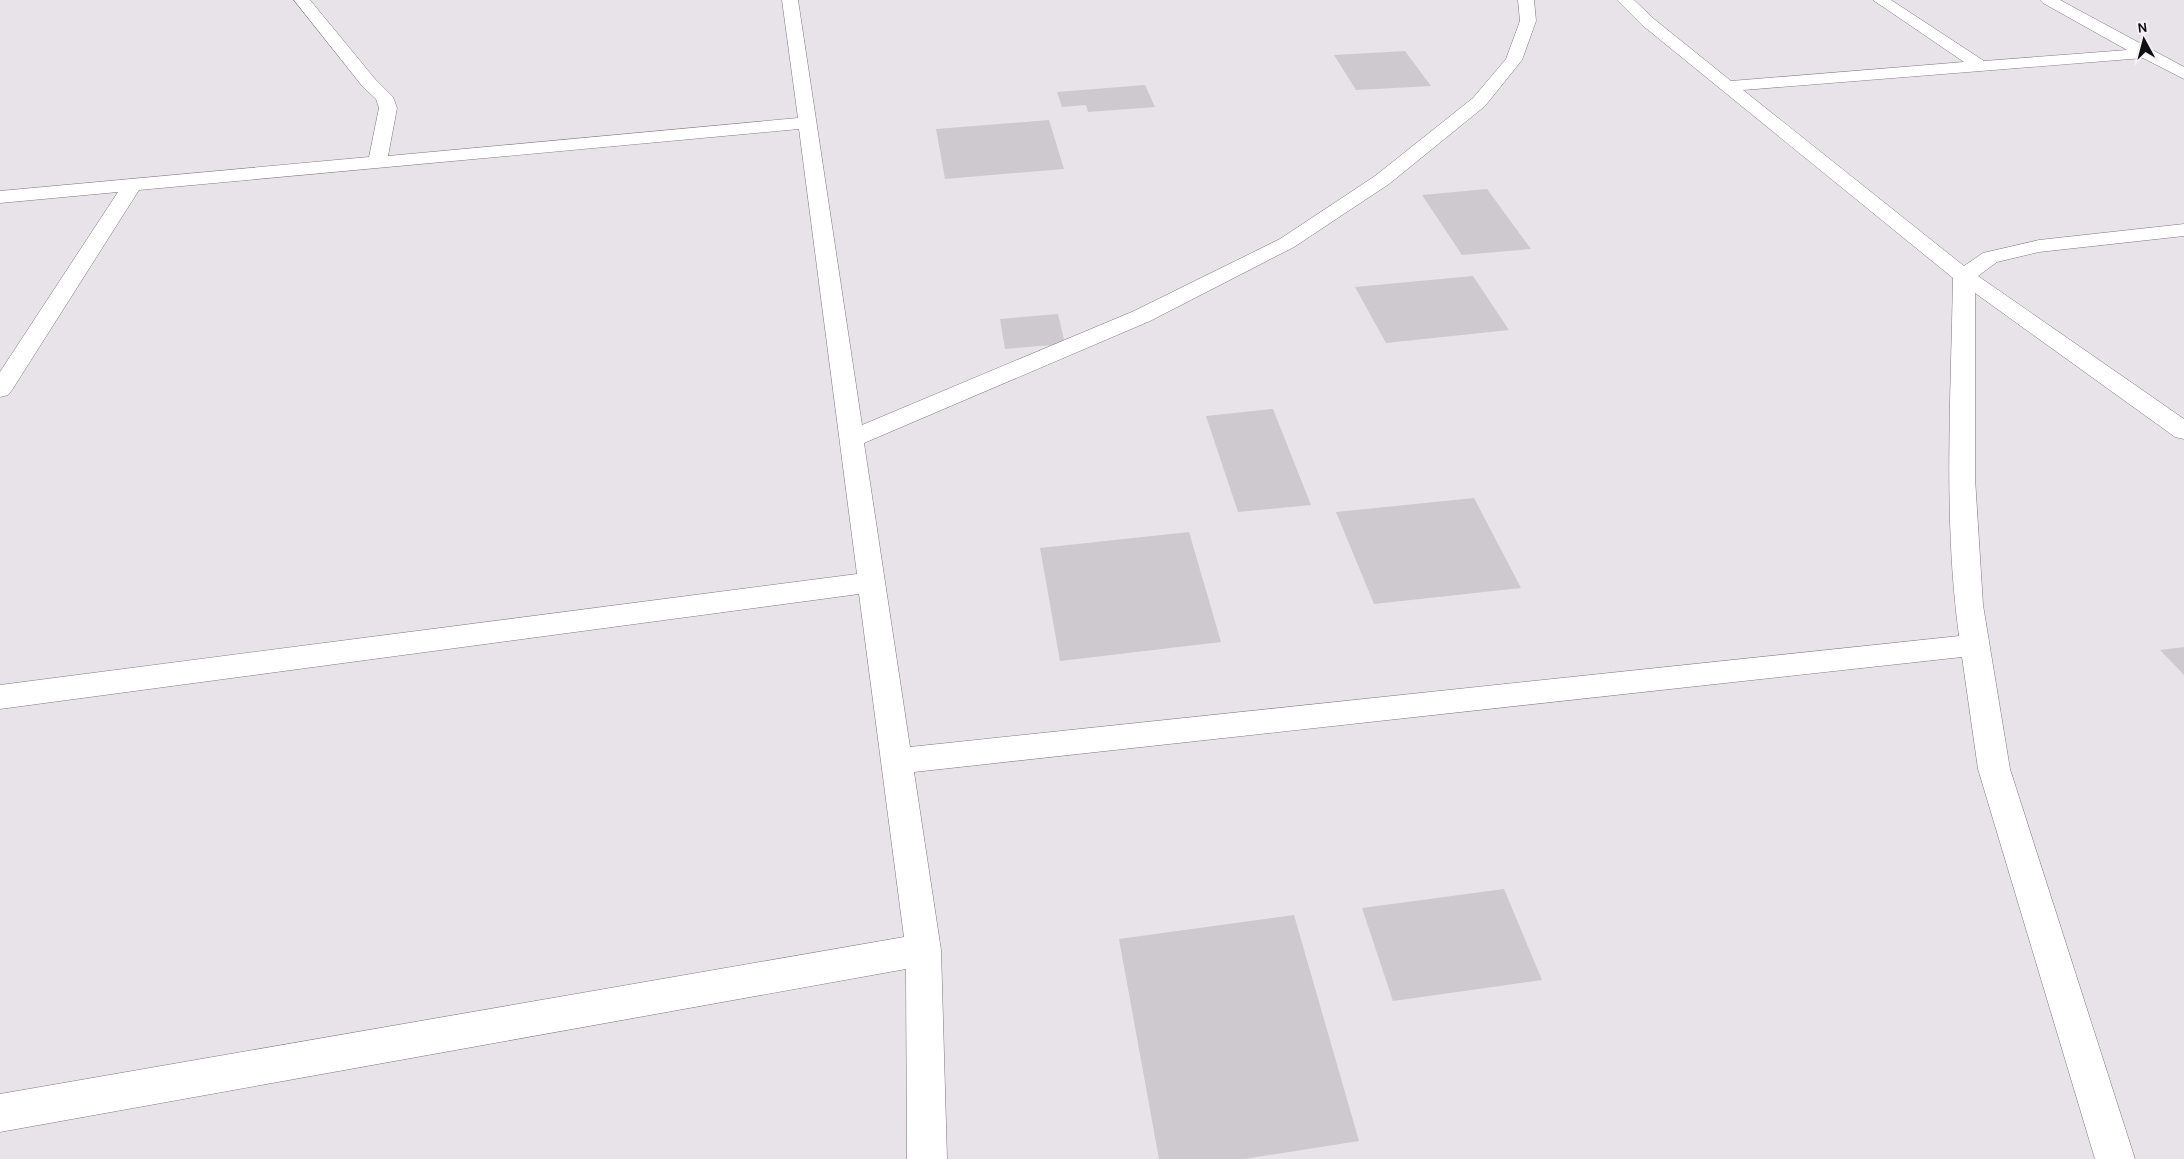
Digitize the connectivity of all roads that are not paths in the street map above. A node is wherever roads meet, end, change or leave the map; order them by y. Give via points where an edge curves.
1 (302, 0) edge
2 (790, 0) edge
3 (1526, 0) edge
4 (1625, 0) edge
5 (1881, 0) edge
6 (2048, 0) edge
7 (2148, 53) junction
8 (2176, 63) edge
9 (1981, 66) junction
10 (2184, 74) edge
11 (1728, 86) junction
12 (807, 123) junction
13 (378, 162) junction
14 (133, 184) junction
15 (0, 197) edge
16 (2184, 230) edge
17 (1964, 276) junction
18 (0, 390) edge
19 (2184, 431) edge
20 (851, 439) junction
21 (871, 582) junction
22 (1975, 644) junction
23 (0, 697) edge
24 (896, 761) junction
25 (923, 950) junction
26 (0, 1113) edge
27 (926, 1159) edge
28 (2115, 1159) edge

1 - 13 street via 384,97 388,108
2 - 12 street
3 - 20 street via 1528,21 1514,60 1479,102 1382,180 1287,243 1142,316
4 - 11 street
5 - 9 street
6 - 7 street
7 - 8 street
7 - 9 street
8 - 10 street
9 - 11 street
11 - 17 street
12 - 13 street
12 - 20 street
13 - 14 street
14 - 15 street
14 - 18 street
16 - 17 street via 2039,246 1990,257
17 - 19 street
17 - 22 street via 1962,478 1969,605
20 - 21 street
21 - 23 street
21 - 24 street
22 - 24 street
22 - 28 street via 1994,769
24 - 25 street
25 - 26 street
25 - 27 street

